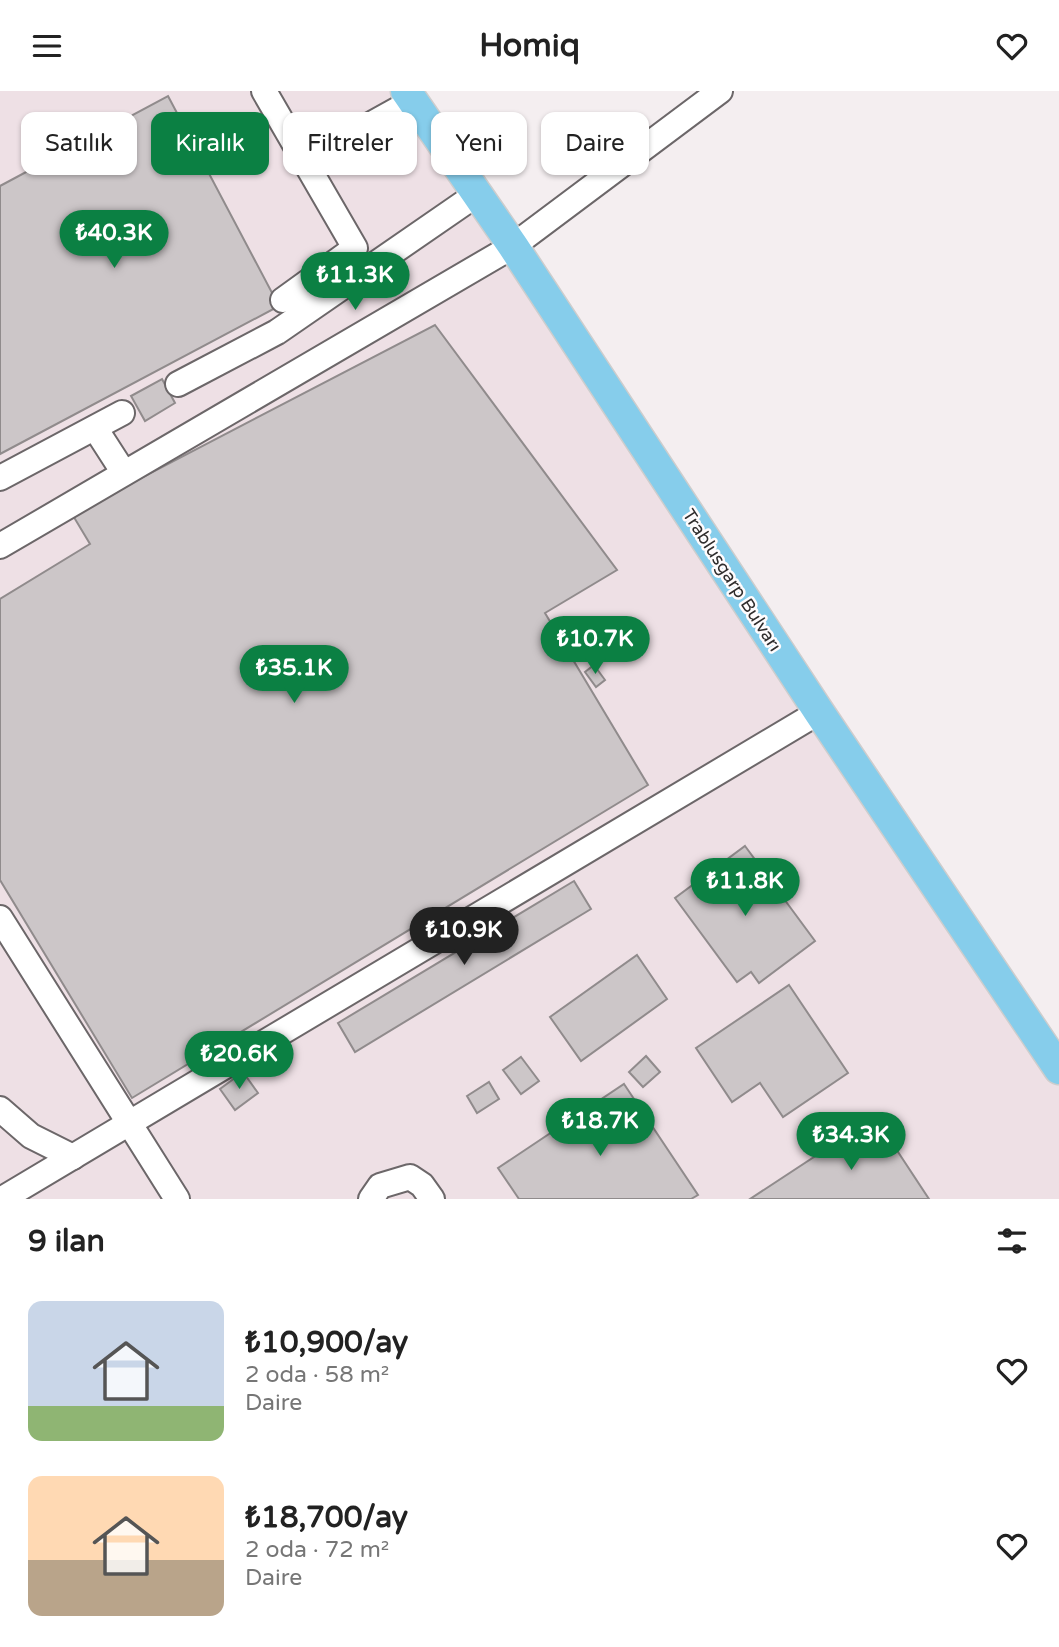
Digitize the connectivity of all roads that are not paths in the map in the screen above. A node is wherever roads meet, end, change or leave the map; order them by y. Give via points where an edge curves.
1 (264, 91) edge
2 (719, 91) edge
3 (410, 96) edge
4 (384, 112) edge
5 (283, 123) edge
6 (313, 175) edge
7 (477, 194) junction
8 (513, 246) junction
9 (283, 300) dead end
10 (178, 384) dead end
11 (122, 413) dead end
12 (94, 428) junction
13 (124, 473) junction
14 (0, 478) edge
15 (0, 546) edge
16 (819, 712) junction
17 (0, 919) edge
18 (1059, 1069) edge
19 (0, 1109) edge
20 (129, 1124) junction
21 (73, 1157) junction
22 (2, 1199) edge
23 (177, 1199) edge
24 (371, 1199) edge
25 (432, 1199) edge

1 - 5 street
2 - 8 street
3 - 4 street
3 - 7 main road, Trablusgarp Bulvarı
6 - 9 street via 355,248
7 - 8 main road, Trablusgarp Bulvarı
7 - 10 street via 277,332
8 - 13 street
8 - 16 main road, Trablusgarp Bulvarı
11 - 12 street
12 - 13 street
12 - 14 street
13 - 15 street
16 - 18 main road, Trablusgarp Bulvarı
16 - 20 street
17 - 20 street
19 - 21 street via 31,1136
20 - 21 street
20 - 23 street
21 - 22 street
24 - 25 street via 380,1187 410,1177

